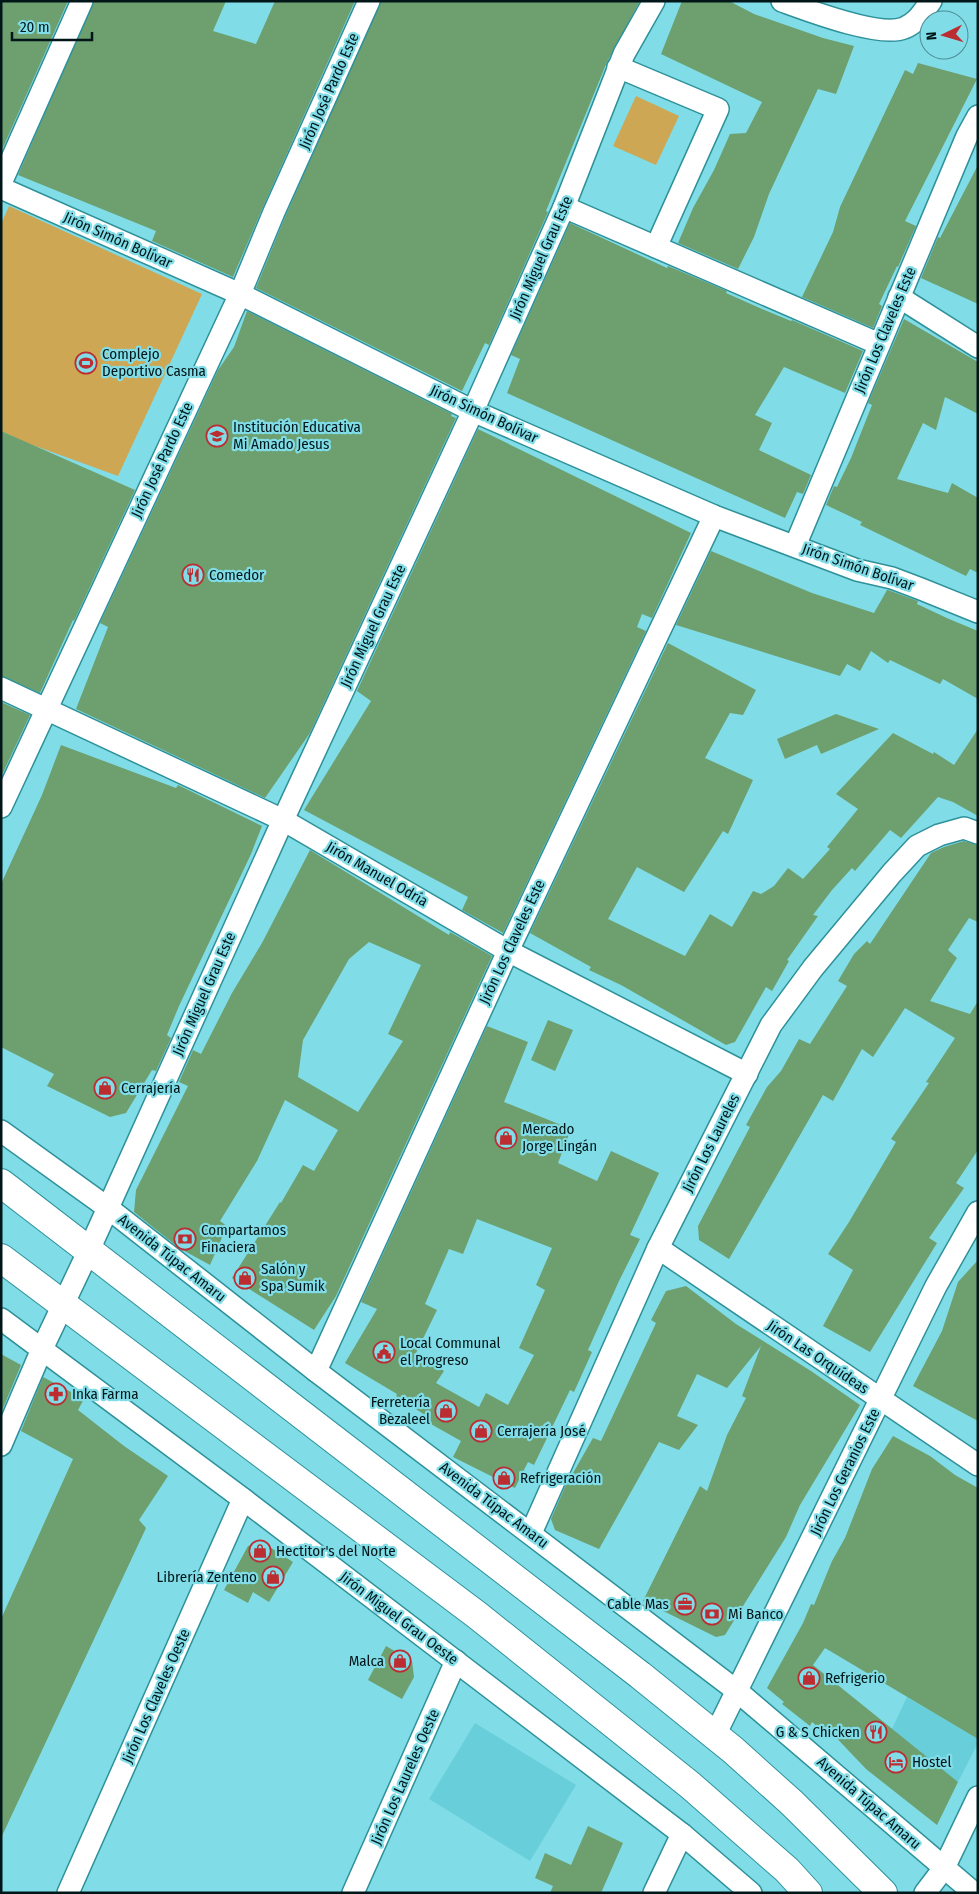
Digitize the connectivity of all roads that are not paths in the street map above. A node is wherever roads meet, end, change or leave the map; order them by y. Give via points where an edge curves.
1 (82, 1) edge
2 (369, 1) edge
3 (654, 1) edge
4 (782, 1) edge
5 (931, 1) edge
6 (618, 67) junction
7 (978, 116) edge
8 (1, 183) edge
9 (1, 188) edge
10 (564, 207) junction
11 (656, 247) junction
12 (240, 294) junction
13 (899, 297) junction
14 (879, 344) junction
15 (978, 347) edge
16 (473, 411) junction
17 (714, 516) junction
18 (795, 546) junction
19 (978, 612) edge
20 (1, 688) edge
21 (45, 710) junction
22 (1, 808) edge
23 (283, 820) junction
24 (978, 833) edge
25 (508, 951) junction
26 (747, 1074) junction
27 (1, 1131) edge
28 (1, 1183) edge
29 (108, 1208) junction
30 (978, 1212) edge
31 (658, 1248) junction
32 (89, 1250) junction
33 (1, 1258) edge
34 (63, 1305) junction
35 (1, 1319) edge
36 (42, 1349) junction
37 (316, 1371) junction
38 (881, 1399) junction
39 (1, 1445) edge
40 (978, 1465) edge
41 (243, 1499) junction
42 (531, 1532) junction
43 (456, 1662) junction
44 (737, 1691) junction
45 (715, 1735) junction
46 (978, 1797) edge
47 (682, 1834) junction
48 (944, 1868) junction
49 (68, 1893) edge
50 (353, 1893) edge
51 (654, 1893) edge
52 (751, 1893) edge
53 (808, 1893) edge
54 (883, 1893) edge
55 (925, 1893) edge
56 (974, 1893) edge

1 - 8 street
2 - 12 street, Jirón José Pardo Este
3 - 6 street, Jirón Miguel Grau Este
4 - 5 street via 838,21 894,31 906,28 920,18
6 - 10 street, Jirón Miguel Grau Este
6 - 11 street via 718,109
7 - 13 street, Jirón Los Claveles Este
9 - 12 street, Jirón Simón Bolívar
10 - 11 street
10 - 16 street, Jirón Miguel Grau Este
11 - 14 street
12 - 16 street, Jirón Simón Bolívar
12 - 21 street, Jirón José Pardo Este
13 - 14 street, Jirón Los Claveles Este
13 - 15 street
14 - 18 street, Jirón Los Claveles Este
16 - 17 street, Jirón Simón Bolívar
16 - 23 street, Jirón Miguel Grau Este
17 - 18 street, Jirón Simón Bolívar
17 - 25 street, Jirón Los Claveles Este
18 - 19 street, Jirón Simón Bolívar via 857,570 892,578
20 - 21 street, Jirón Manuel Odría
21 - 22 street, Jirón José Pardo Este
21 - 23 street, Jirón Manuel Odría
23 - 25 street, Jirón Manuel Odría
23 - 29 street, Jirón Miguel Grau Este
24 - 26 street, Jirón Los Laureles via 964,828 917,846 813,968 771,1025
25 - 26 street, Jirón Manuel Odría
25 - 37 street, Jirón Los Claveles Este
26 - 31 street, Jirón Los Laureles
27 - 29 street, Avenida Túpac Amaru
28 - 32 highway
29 - 32 street, Jirón Miguel Grau Este
29 - 37 street, Avenida Túpac Amaru
30 - 38 street, Jirón Los Geranios Este via 936,1286
31 - 38 street, Jirón Las Orquídeas
31 - 42 street, Jirón Los Laureles
32 - 34 street
32 - 45 highway
33 - 34 highway
34 - 36 street
34 - 53 highway via 485,1621 690,1785 787,1870
35 - 36 street, Jirón Miguel Grau Oeste
36 - 39 street
36 - 41 street, Jirón Miguel Grau Oeste
37 - 42 street, Avenida Túpac Amaru
38 - 40 street, Jirón Las Orquídeas
38 - 44 street, Jirón Los Geranios Este
41 - 43 street, Jirón Miguel Grau Oeste
41 - 49 street, Jirón Los Claveles Oeste
42 - 44 street, Avenida Túpac Amaru
43 - 47 street, Jirón Miguel Grau Oeste
43 - 50 street, Jirón Los Laureles Oeste
44 - 45 street, Jirón Los Geranios Este
44 - 48 street, Avenida Túpac Amaru
45 - 54 highway via 792,1803
46 - 48 street
47 - 51 street
47 - 52 street, Jirón Miguel Grau Oeste
48 - 55 street
48 - 56 street, Avenida Túpac Amaru

